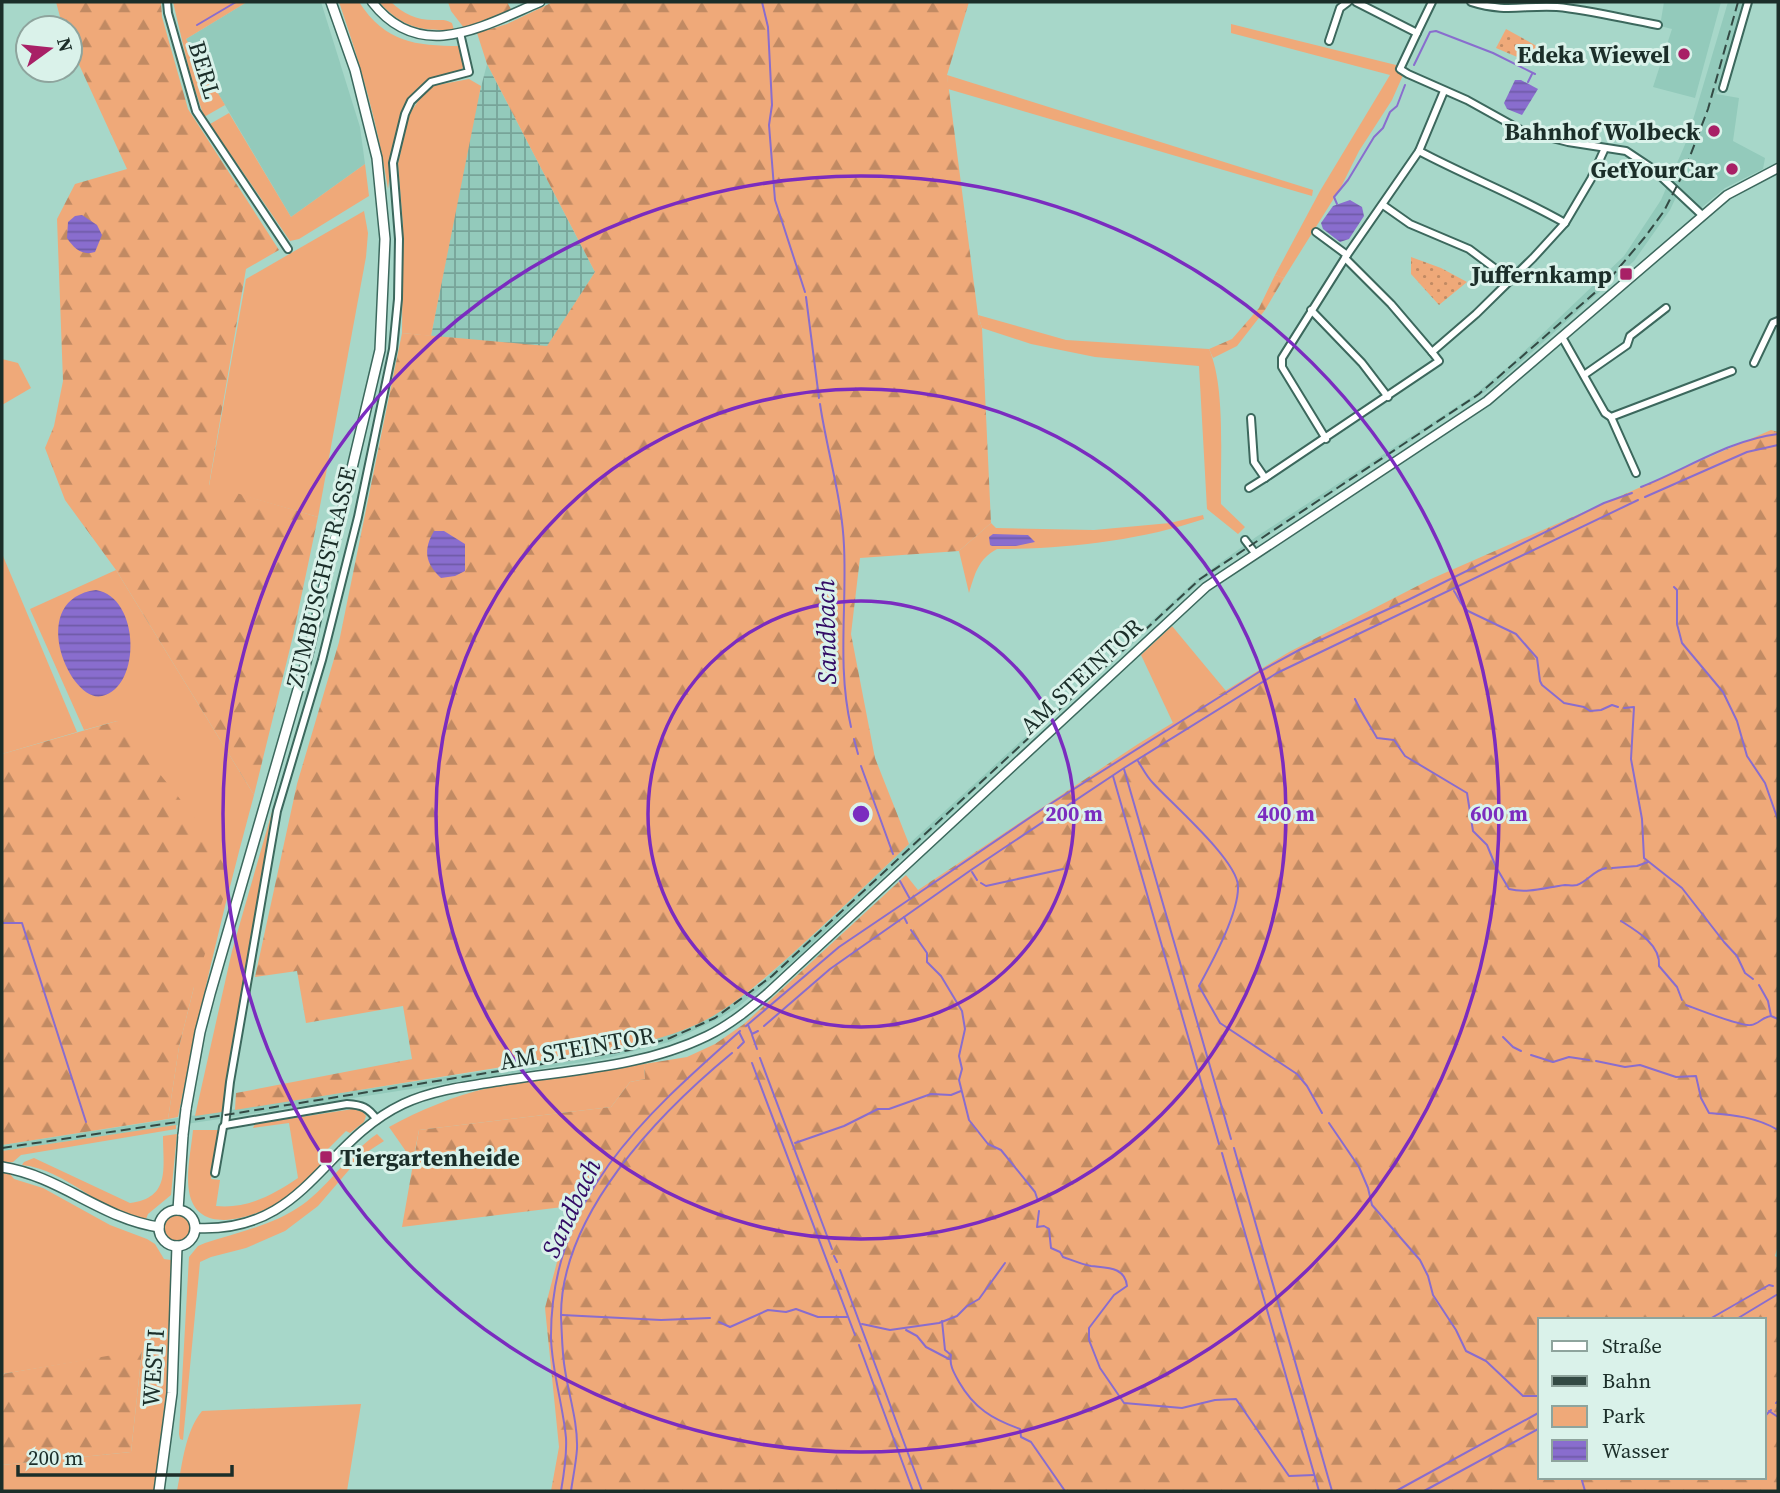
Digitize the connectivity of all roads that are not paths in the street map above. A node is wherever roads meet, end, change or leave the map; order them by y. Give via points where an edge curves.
1 (167, 2) edge
2 (331, 2) edge
3 (372, 2) edge
4 (540, 2) edge
5 (1348, 2) edge
6 (1356, 2) edge
7 (1432, 2) edge
8 (1471, 2) edge
9 (1748, 2) edge
10 (1658, 25) dead end
11 (460, 33) junction
12 (1417, 33) junction
13 (1329, 41) dead end
14 (1723, 88) dead end
15 (1444, 91) junction
16 (1605, 148) junction
17 (1419, 151) junction
18 (1778, 168) edge
19 (1383, 205) junction
20 (1702, 215) junction
21 (1565, 223) junction
22 (1315, 232) dead end
23 (288, 249) dead end
24 (1346, 257) junction
25 (1509, 279) junction
26 (1666, 308) dead end
27 (1311, 310) junction
28 (1778, 321) edge
29 (1562, 337) junction
30 (1432, 352) junction
31 (1754, 363) dead end
32 (1732, 371) dead end
33 (1584, 375) junction
34 (1388, 397) junction
35 (1611, 417) junction
36 (1251, 418) dead end
37 (1326, 439) junction
38 (1636, 473) dead end
39 (1265, 478) junction
40 (1249, 488) dead end
41 (1245, 540) dead end
42 (1255, 553) junction
43 (377, 1120) junction
44 (226, 1125) junction
45 (2, 1167) edge
46 (215, 1173) dead end
47 (178, 1210) junction
48 (159, 1227) junction
49 (195, 1228) junction
50 (177, 1246) junction
51 (159, 1491) edge

1 - 23 street, BERL via 196,111
2 - 47 main road, bridge via 355,70 377,158 385,239 380,349 306,662 200,1032 186,1109
3 - 11 street via 385,17 410,32
4 - 11 street
5 - 13 street via 1340,8
6 - 12 street
7 - 12 street
8 - 10 street via 1508,9 1557,7
9 - 14 street
11 - 44 street, ZUMBUSCHSTRASSE via 469,72 431,82 420,91 405,114 393,163 399,239 393,349 322,660 277,811
12 - 15 street via 1400,69
15 - 16 street via 1521,130
15 - 17 street
16 - 20 street via 1626,151 1639,159
16 - 21 street
17 - 19 street
17 - 21 street
18 - 20 street, AM STEINTOR via 1727,195
19 - 24 street
19 - 25 street via 1410,224 1469,249
20 - 29 street, AM STEINTOR
21 - 25 street
22 - 24 street
24 - 27 street
24 - 30 street
25 - 30 street
26 - 33 street via 1630,336 1627,345
27 - 34 street
27 - 37 street via 1282,358 1282,367
28 - 31 street
29 - 33 street
29 - 42 street, AM STEINTOR via 1487,401
30 - 34 street via 1439,361
32 - 35 street
33 - 35 street
34 - 37 street
35 - 38 street
36 - 39 street via 1254,462
37 - 39 street
39 - 40 street
41 - 42 street
42 - 43 street, AM STEINTOR via 1187,604 739,1017 659,1055 444,1090
43 - 44 street via 368,1108 347,1104
43 - 49 street, AM STEINTOR via 303,1191 276,1209 230,1226
44 - 46 street
45 - 48 main road via 52,1181 128,1221
47 - 48 main road via 165,1215
47 - 49 main road via 188,1214
48 - 50 main road via 162,1238
49 - 50 main road via 187,1242
50 - 51 main road, WEST I via 172,1393

